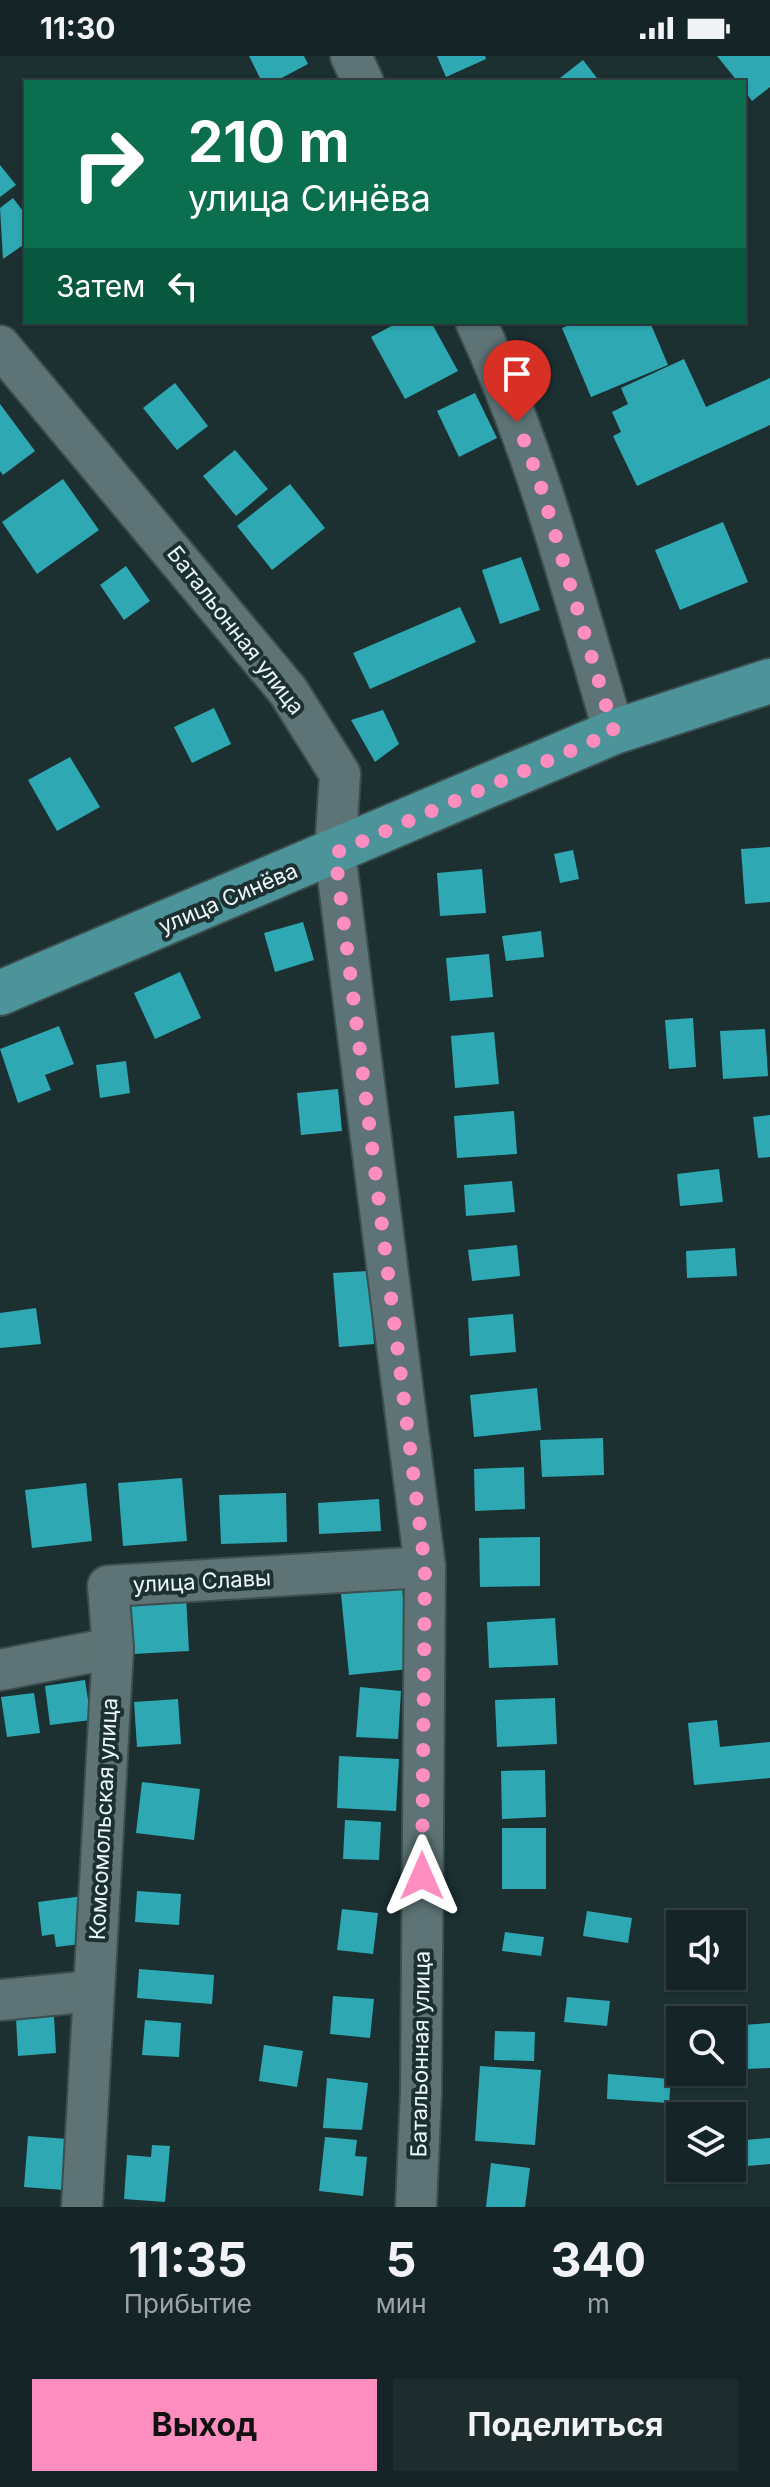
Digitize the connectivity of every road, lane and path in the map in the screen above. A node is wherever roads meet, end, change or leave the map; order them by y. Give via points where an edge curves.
1 (351, 56) edge
2 (362, 80) edge
3 (477, 324) edge
4 (0, 346) edge
5 (770, 681) edge
6 (614, 732) junction
7 (335, 853) junction
8 (0, 993) edge
9 (425, 1567) junction
10 (113, 1648) junction
11 (0, 1670) edge
12 (93, 1991) junction
13 (0, 2000) edge
14 (82, 2207) edge
15 (416, 2207) edge

1 - 2 street
3 - 6 street via 538,477
4 - 7 street, Батальонная улица via 288,691 340,774
5 - 6 main road, улица Синёва
6 - 7 main road, улица Синёва
7 - 8 main road, улица Синёва
7 - 9 street, Батальонная улица
9 - 10 street, улица Славы via 108,1586
9 - 15 street, Батальонная улица
10 - 11 street
10 - 12 street, Комсомольская улица
12 - 13 street
12 - 14 street, Комсомольская улица

